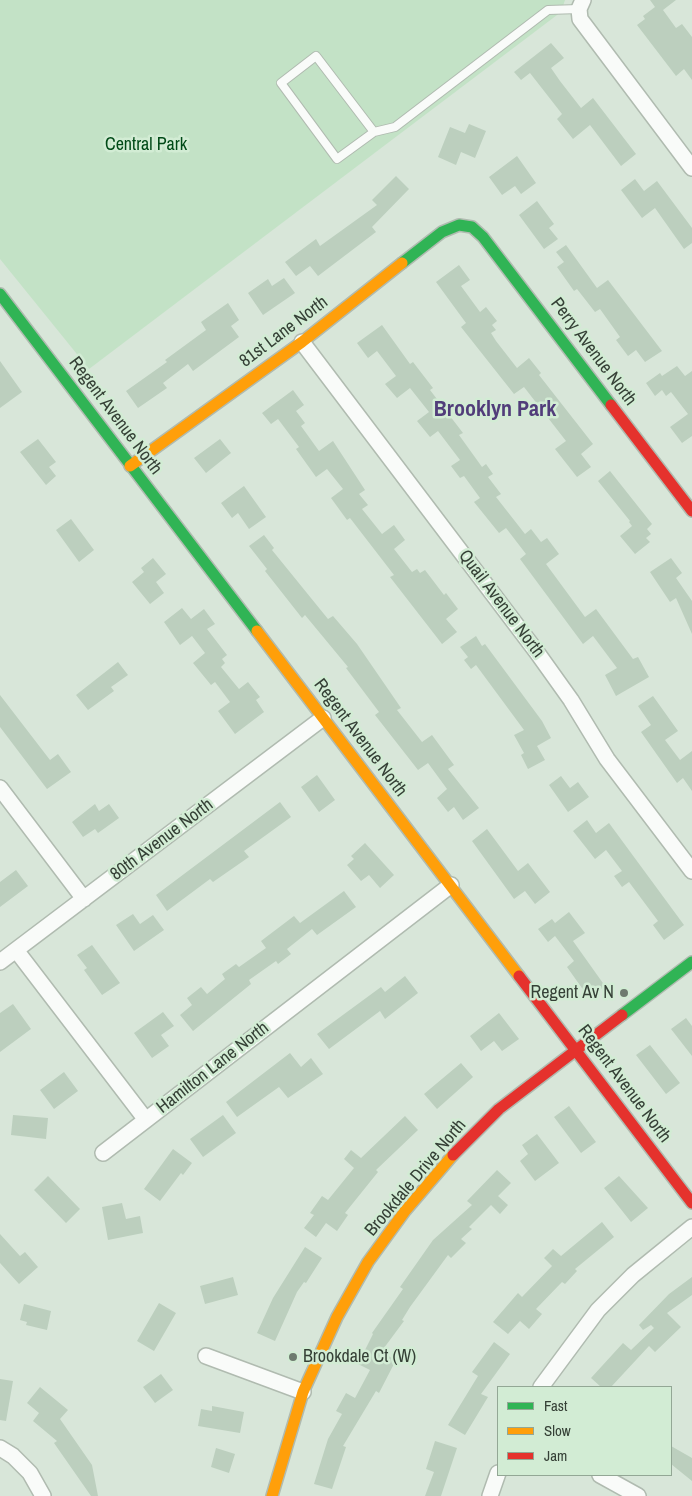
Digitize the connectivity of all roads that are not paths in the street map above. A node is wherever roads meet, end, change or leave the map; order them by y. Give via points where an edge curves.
1 (581, 4) edge
2 (374, 132) junction
3 (692, 168) edge
4 (459, 225) joint
5 (0, 294) edge
6 (5, 312) edge
7 (302, 342) junction
8 (130, 466) junction
9 (692, 511) edge
10 (323, 718) junction
11 (0, 788) edge
12 (692, 871) edge
13 (451, 885) junction
14 (84, 899) junction
15 (16, 950) junction
16 (0, 962) edge
17 (692, 962) edge
18 (576, 1050) junction
19 (146, 1120) junction
20 (103, 1152) dead end
21 (692, 1204) edge
22 (692, 1227) edge
23 (206, 1356) dead end
24 (542, 1386) edge
25 (304, 1392) junction
26 (0, 1448) edge
27 (497, 1476) edge
28 (602, 1476) edge
29 (44, 1496) edge
30 (272, 1496) edge
31 (490, 1496) edge
32 (638, 1496) edge

1 - 2 lane via 548,10 395,127
1 - 3 street via 580,19 586,28
2 - 2 lane via 338,159 281,83 316,56
4 - 7 street, 81st Lane North via 442,232
4 - 9 street, Perry Avenue North via 472,227 483,237
5 - 6 street, Regent Avenue North
6 - 8 street, Regent Avenue North
7 - 8 street, 81st Lane North
7 - 12 street, Quail Avenue North via 547,665 607,759
8 - 10 street, Regent Avenue North
10 - 13 street, Regent Avenue North
10 - 14 street, 80th Avenue North
11 - 14 street
13 - 18 street, Regent Avenue North
13 - 19 street, Hamilton Lane North
14 - 15 street, 80th Avenue North
15 - 16 street, 80th Avenue North
15 - 19 street, Hamilton Lane North
17 - 18 street, Brookdale Drive North
18 - 21 street, Regent Avenue North
18 - 25 street, Brookdale Drive North via 499,1109 405,1211 368,1262 337,1317
19 - 20 street
22 - 24 street via 633,1275 598,1310
23 - 25 street
25 - 30 street, Brookdale Drive North
26 - 29 street via 30,1473
27 - 31 street
28 - 32 street

